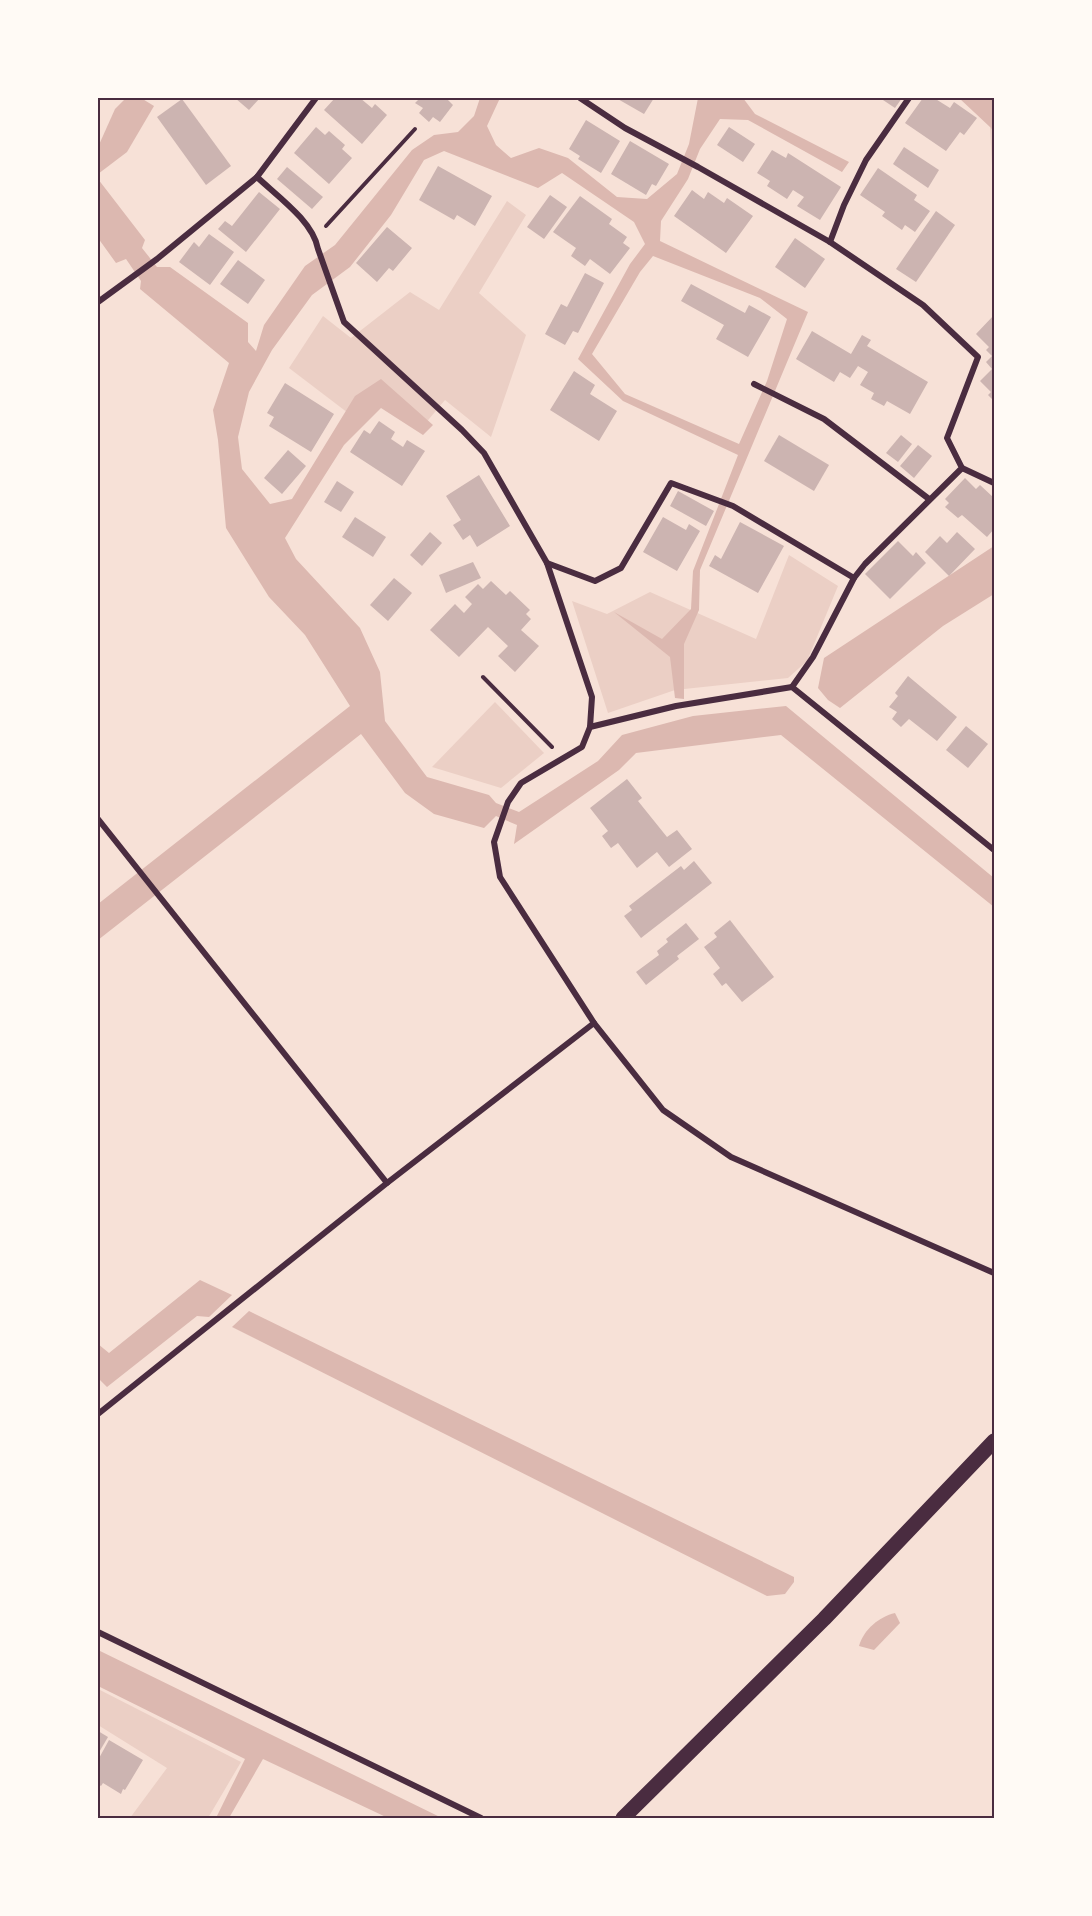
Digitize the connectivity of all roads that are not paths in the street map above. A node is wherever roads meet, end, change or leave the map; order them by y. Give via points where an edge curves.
1 (316, 98) edge
2 (580, 98) edge
3 (909, 98) edge
4 (257, 177) junction
5 (830, 242) junction
6 (98, 302) edge
7 (754, 384) dead end
8 (962, 468) junction
9 (994, 483) edge
10 (929, 499) junction
11 (548, 563) junction
12 (854, 578) junction
13 (792, 687) junction
14 (590, 727) junction
15 (98, 819) edge
16 (994, 850) edge
17 (594, 1023) junction
18 (387, 1183) junction
19 (994, 1273) edge
20 (98, 1413) edge
21 (994, 1441) edge
22 (98, 1632) edge
23 (481, 1818) edge
24 (623, 1818) edge

1 - 4 street
2 - 5 street via 625,128
3 - 5 street via 866,160
4 - 6 street
4 - 11 street via 305,222 316,238 344,322 484,453
5 - 8 street via 923,305 978,357 947,438
7 - 10 street via 824,419
8 - 9 street
8 - 10 street
10 - 12 street
11 - 12 street via 595,580 621,568 671,483 733,506
11 - 14 street via 592,697
12 - 13 street via 813,657
13 - 14 street via 676,706
13 - 16 street
14 - 17 street via 582,747 521,783 508,802 494,842 500,877
15 - 18 street
17 - 18 street
17 - 19 street via 663,1110 731,1157
18 - 20 street
21 - 24 main road via 824,1619
22 - 23 street

